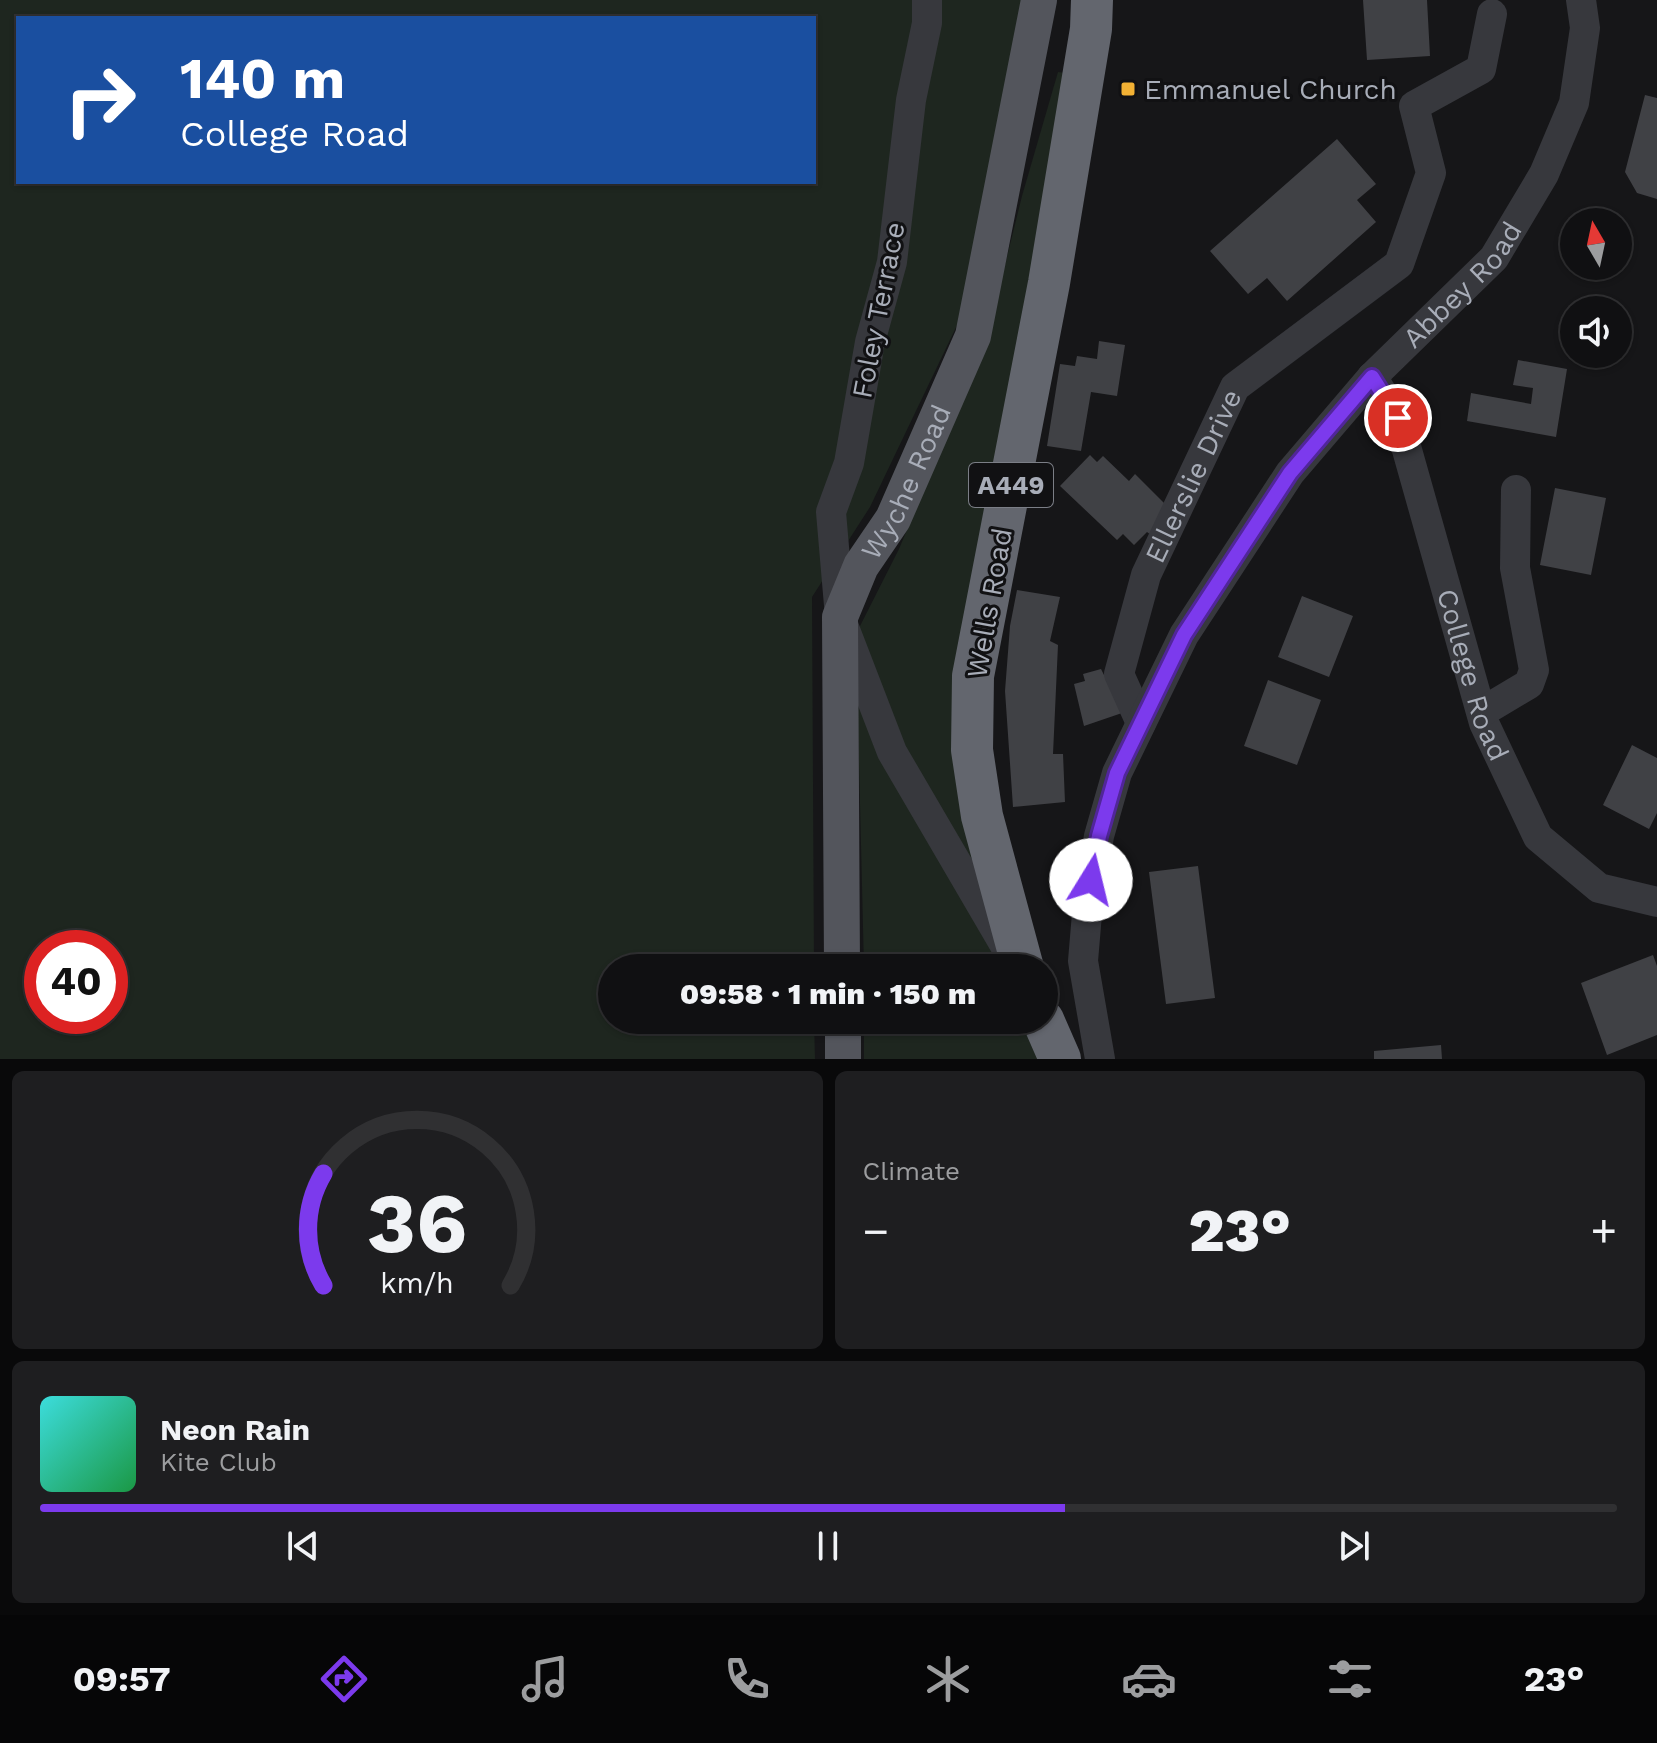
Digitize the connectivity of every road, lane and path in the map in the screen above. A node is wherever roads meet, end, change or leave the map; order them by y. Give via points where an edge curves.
1 (927, 0) edge
2 (1039, 0) edge
3 (1092, 0) edge
4 (1581, 0) edge
5 (1492, 14) dead end
6 (1372, 377) junction
7 (1516, 490) dead end
8 (840, 617) junction
9 (1482, 712) junction
10 (1141, 723) junction
11 (1657, 902) edge
12 (842, 954) edge
13 (1013, 954) edge
14 (1017, 954) edge
15 (843, 1034) edge
16 (1049, 1034) edge
17 (843, 1059) edge
18 (1060, 1059) edge
19 (1100, 1059) edge

1 - 8 street, Foley Terrace via 892,262 870,342 849,463 831,512
2 - 8 main road, Wyche Road via 973,336 893,519 861,566
3 - 14 highway, Wells Road / A449 via 1049,283 973,676 972,750 982,816
4 - 6 street, Abbey Road via 1585,28 1574,103 1544,174 1494,258
5 - 10 street, Ellerslie Drive via 1481,69 1414,106 1431,173 1399,264 1235,387 1146,575 1119,674
6 - 9 street, College Road via 1398,418
6 - 10 street, Abbey Road via 1282,485 1184,635
7 - 9 street via 1515,568 1534,670 1529,684
8 - 12 main road, Wyche Road
8 - 13 street, Foley Terrace via 892,752
9 - 11 street, College Road via 1538,837 1599,888
10 - 19 street, Abbey Road via 1117,773 1088,902 1083,961
15 - 17 main road
16 - 18 highway

